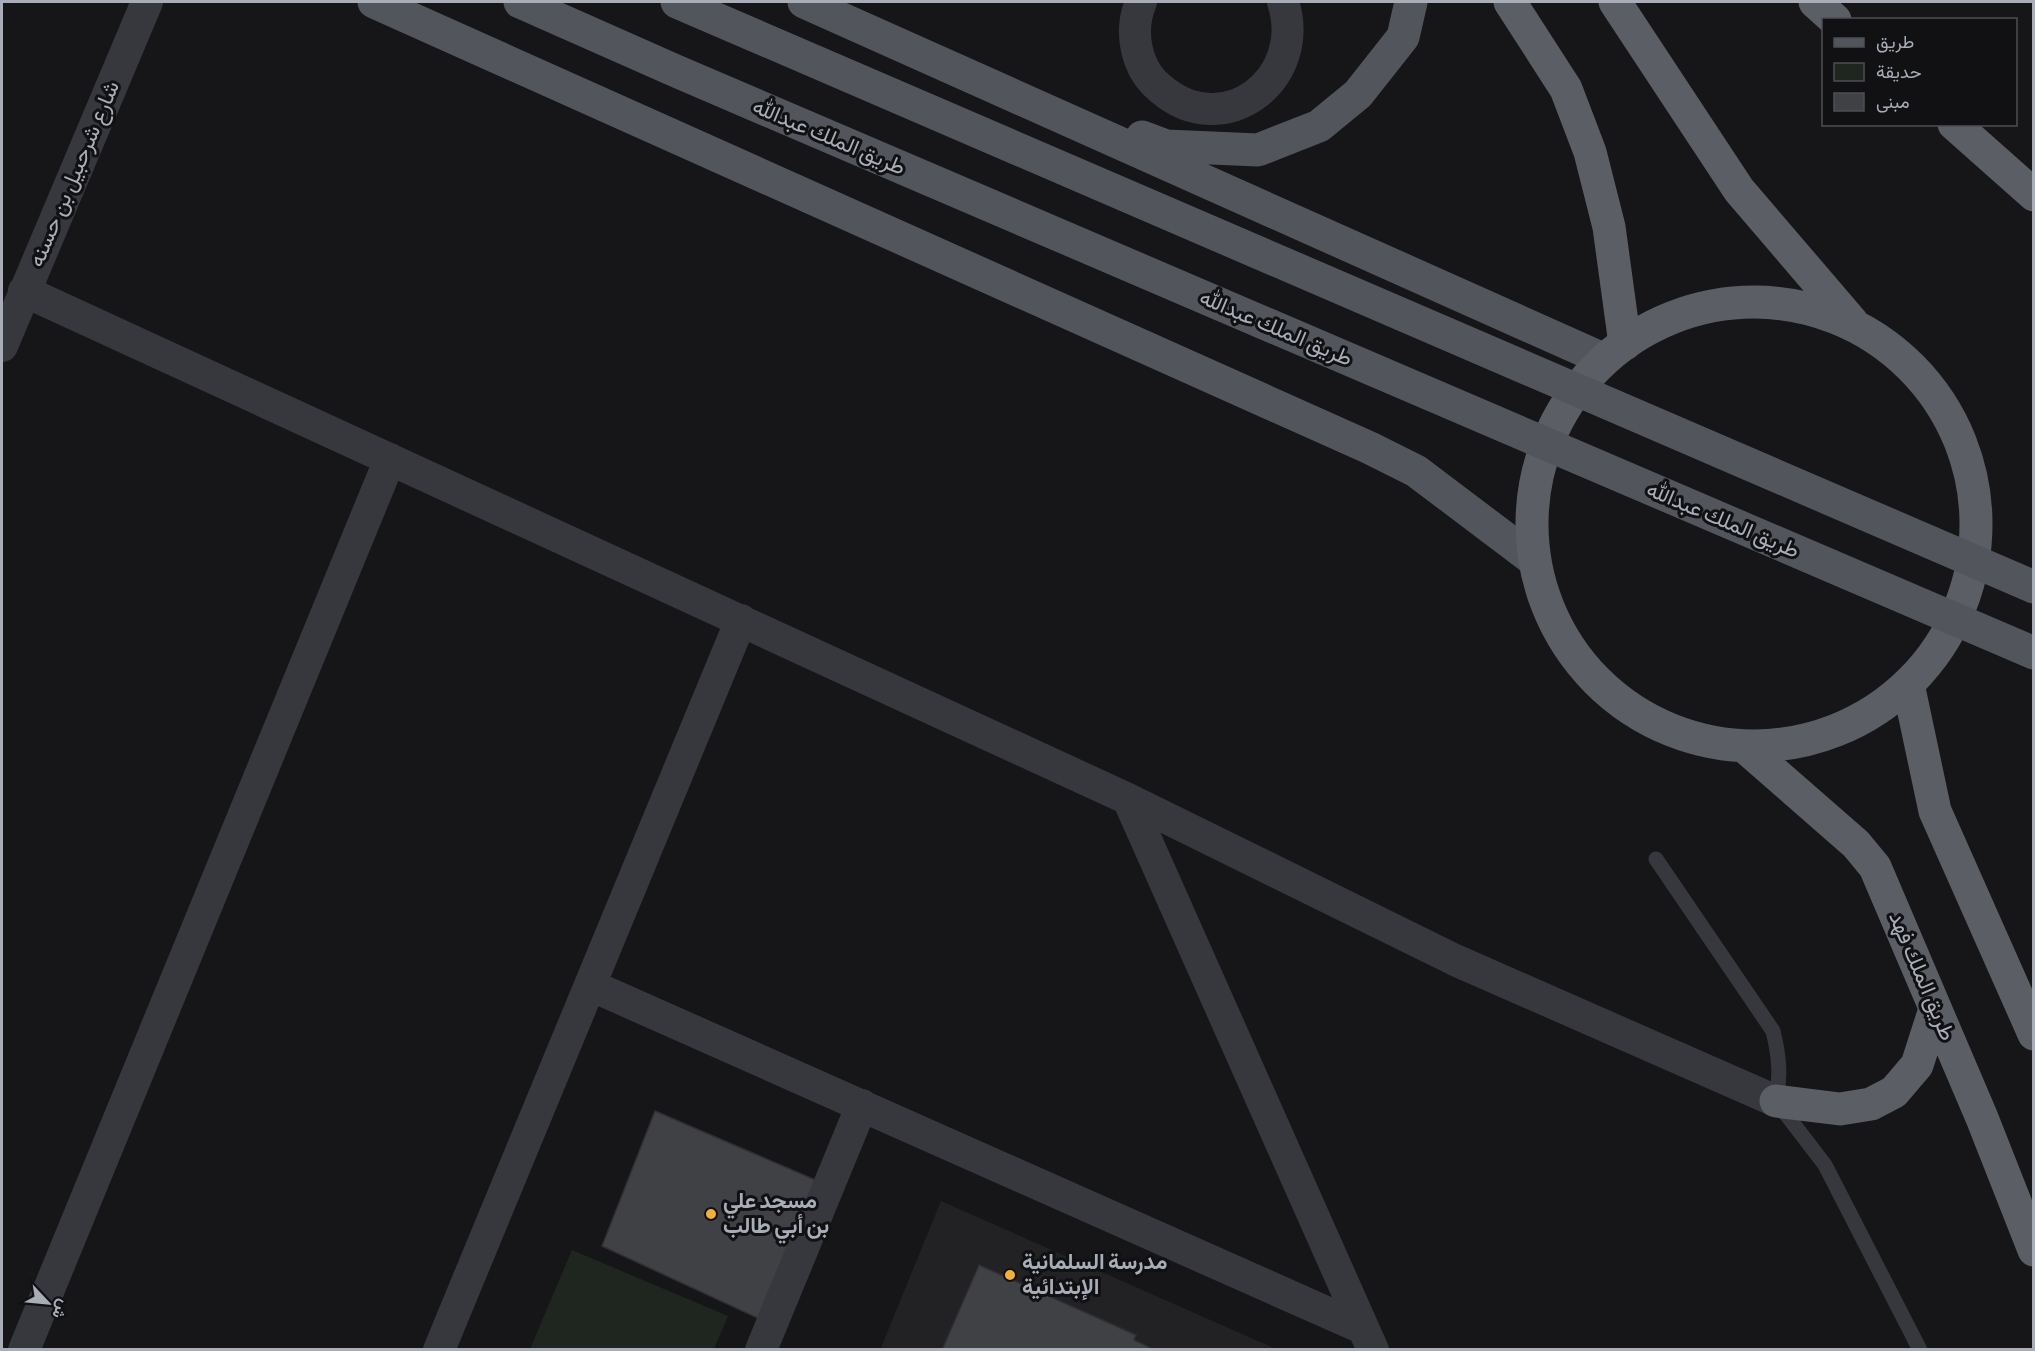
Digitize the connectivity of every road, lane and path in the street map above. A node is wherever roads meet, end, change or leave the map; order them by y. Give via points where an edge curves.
1 (147, 2) edge
2 (374, 2) edge
3 (520, 2) edge
4 (677, 2) edge
5 (804, 2) edge
6 (1140, 2) edge
7 (1283, 2) edge
8 (1411, 2) edge
9 (1510, 2) edge
10 (1614, 2) edge
11 (1815, 2) edge
12 (1833, 18) edge
13 (1956, 126) edge
14 (2034, 195) edge
15 (24, 291) junction
16 (1852, 322) junction
17 (2, 346) edge
18 (1614, 351) junction
19 (390, 459) junction
20 (1534, 560) junction
21 (2034, 587) edge
22 (741, 620) junction
23 (2034, 653) edge
24 (1908, 684) junction
25 (1744, 747) junction
26 (1128, 799) junction
27 (1656, 859) dead end
28 (590, 985) junction
29 (1935, 1009) junction
30 (2034, 1034) edge
31 (1776, 1101) junction
32 (862, 1106) junction
33 (2034, 1250) edge
34 (1367, 1339) edge
35 (24, 1350) edge
36 (439, 1350) edge
37 (761, 1350) edge
38 (1920, 1350) edge

1 - 15 street, شارع شرحبيل بن حسنه
2 - 20 main road via 1370,448 1416,471
3 - 23 main road, طريق الملك عبدالله, bridge
4 - 21 main road, bridge
5 - 8 main road via 1166,146 1258,150 1319,126 1358,94 1403,37
5 - 18 main road
6 - 7 street via 1134,25 1135,46 1142,66 1153,83 1169,96 1188,106 1208,109 1229,107 1249,99 1278,72 1289,34
9 - 18 highway via 1566,88 1590,152 1609,227
10 - 16 highway via 1739,190
11 - 12 highway
13 - 14 highway
15 - 17 street, شارع شرحبيل بن حسنه
15 - 19 street
16 - 18 highway via 1801,305 1748,300 1696,308 1647,328
16 - 24 highway via 1902,356 1942,402 1968,458 1976,508 1970,579 1947,636
18 - 20 highway via 1557,420 1539,465 1531,512
19 - 22 street
19 - 35 street
20 - 25 highway via 1552,618 1584,670 1630,710 1684,737
22 - 26 street
22 - 28 street
24 - 25 highway via 1860,720 1804,742
24 - 30 highway via 1935,811
25 - 29 highway, طريق الملك فهد via 1856,844 1875,867
26 - 31 street via 1455,960
26 - 34 street
27 - 31 lane via 1773,1031 1780,1071
28 - 32 street
28 - 36 street
29 - 31 highway via 1917,1065 1894,1092 1870,1104 1840,1109
29 - 33 highway, طريق الملك فهد
31 - 38 lane via 1825,1165
32 - 34 street
32 - 37 street

